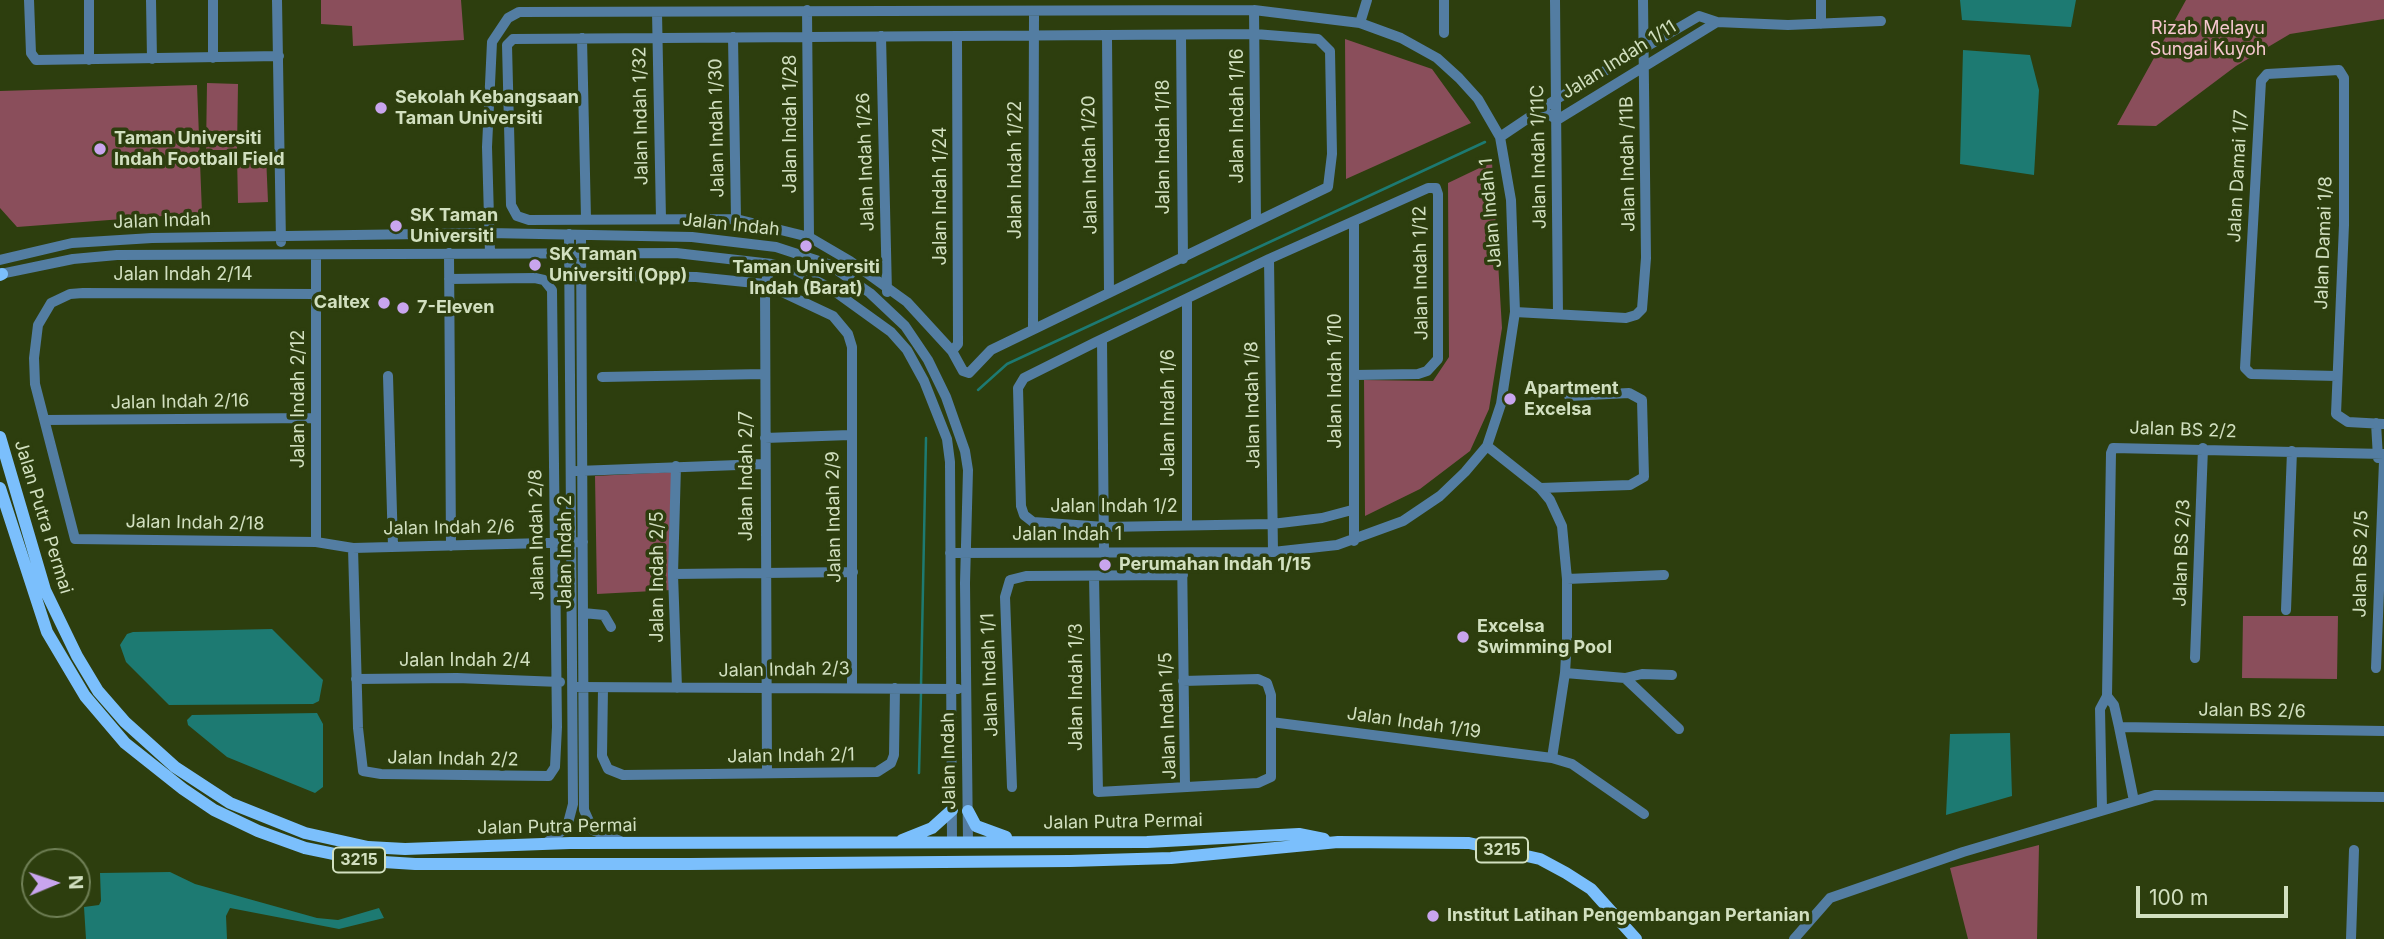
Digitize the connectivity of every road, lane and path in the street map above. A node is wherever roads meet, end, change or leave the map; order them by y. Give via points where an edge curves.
1 (29, 0) edge
2 (89, 0) edge
3 (152, 0) edge
4 (213, 0) edge
5 (277, 0) edge
6 (1367, 0) edge
7 (1444, 0) edge
8 (1555, 0) edge
9 (1643, 0) edge
10 (1821, 0) edge
11 (904, 5) edge
12 (1147, 6) edge
13 (807, 9) junction
14 (1254, 10) junction
15 (657, 12) junction
16 (1034, 12) junction
17 (1881, 21) dead end
18 (1717, 22) junction
19 (1360, 23) junction
20 (1821, 24) junction
21 (1444, 33) dead end
22 (1255, 34) junction
23 (657, 36) junction
24 (808, 36) junction
25 (881, 36) junction
26 (957, 36) junction
27 (1181, 36) junction
28 (733, 37) junction
29 (1034, 37) junction
30 (1107, 37) junction
31 (582, 38) junction
32 (1643, 47) junction
33 (279, 56) junction
34 (213, 58) junction
35 (152, 59) junction
36 (89, 60) junction
37 (1643, 66) junction
38 (2342, 73) joint
39 (1555, 100) junction
40 (1541, 108) junction
41 (1558, 120) junction
42 (1500, 137) junction
43 (586, 219) junction
44 (661, 219) junction
45 (736, 219) junction
46 (1256, 221) junction
47 (1354, 222) junction
48 (489, 233) junction
49 (569, 234) junction
50 (582, 235) junction
51 (363, 237) junction
52 (808, 237) junction
53 (281, 238) junction
54 (449, 253) junction
55 (490, 253) junction
56 (569, 253) junction
57 (582, 253) junction
58 (364, 254) junction
59 (281, 255) junction
60 (316, 255) junction
61 (1183, 259) junction
62 (1269, 259) junction
63 (0, 260) edge
64 (772, 264) junction
65 (1, 274) edge
66 (612, 276) dead end
67 (449, 279) junction
68 (765, 284) junction
69 (888, 287) junction
70 (1109, 293) junction
71 (316, 294) junction
72 (1187, 301) junction
73 (884, 304) junction
74 (1515, 312) junction
75 (1558, 314) junction
76 (875, 320) junction
77 (1033, 328) junction
78 (1102, 339) junction
79 (952, 351) junction
80 (764, 374) junction
81 (1354, 375) junction
82 (388, 376) dead end
83 (2337, 376) junction
84 (602, 377) dead end
85 (1569, 396) dead end
86 (315, 418) junction
87 (45, 420) junction
88 (2380, 424) edge
89 (850, 435) junction
90 (0, 437) edge
91 (765, 438) junction
92 (1487, 446) junction
93 (2203, 448) junction
94 (2292, 451) junction
95 (2381, 459) edge
96 (765, 464) junction
97 (676, 466) junction
98 (571, 471) junction
99 (584, 471) junction
100 (1583, 486) junction
101 (0, 488) edge
102 (1540, 488) junction
103 (1550, 500) junction
104 (1352, 510) junction
105 (1272, 524) junction
106 (1187, 525) junction
107 (1105, 527) junction
108 (1354, 541) junction
109 (316, 542) junction
110 (570, 542) junction
111 (583, 542) junction
112 (553, 543) junction
113 (451, 546) junction
114 (393, 547) junction
115 (353, 548) junction
116 (966, 552) junction
117 (1273, 552) junction
118 (950, 553) junction
119 (1104, 553) junction
120 (1182, 553) junction
121 (853, 572) junction
122 (673, 574) junction
123 (765, 574) junction
124 (1183, 575) junction
125 (1664, 575) dead end
126 (1094, 576) junction
127 (1567, 579) junction
128 (2286, 610) dead end
129 (583, 613) junction
130 (611, 627) dead end
131 (2195, 658) dead end
132 (2376, 668) dead end
133 (1565, 673) junction
134 (1672, 675) dead end
135 (1625, 678) junction
136 (356, 679) junction
137 (555, 680) junction
138 (1183, 681) junction
139 (572, 686) junction
140 (584, 687) junction
141 (852, 687) junction
142 (603, 688) junction
143 (677, 688) junction
144 (767, 688) junction
145 (895, 688) junction
146 (951, 689) junction
147 (965, 689) junction
148 (2107, 696) junction
149 (1271, 723) junction
150 (2119, 727) junction
151 (1679, 729) dead end
152 (2384, 731) edge
153 (1552, 758) junction
154 (553, 772) joint
155 (767, 773) junction
156 (1012, 787) dead end
157 (1185, 787) junction
158 (2384, 797) edge
159 (2134, 801) junction
160 (2102, 809) junction
161 (952, 810) junction
162 (968, 811) junction
163 (1644, 814) dead end
164 (1023, 841) junction
165 (1338, 842) junction
166 (545, 844) junction
167 (627, 844) junction
168 (888, 844) junction
169 (960, 845) junction
170 (2354, 850) dead end
171 (911, 861) junction
172 (1019, 862) junction
173 (1636, 939) edge
174 (1794, 939) edge
175 (2351, 939) edge

1 - 36 street via 32,58
2 - 36 street
3 - 35 street
4 - 34 street
5 - 33 street
6 - 19 street
7 - 21 street
8 - 39 street, Jalan Indah 1/11C
9 - 32 street, Jalan Indah /11B
10 - 20 street
11 - 13 street, Jalan Indah 1
11 - 16 street, Jalan Indah 1
12 - 14 street, Jalan Indah 1
12 - 16 street, Jalan Indah 1
13 - 15 street, Jalan Indah 1
13 - 24 street, Jalan Indah 1/28
14 - 19 street, Jalan Indah 1
14 - 22 street, Jalan Indah 1/16
15 - 23 street, Jalan Indah 1/32
15 - 48 street, Jalan Indah 1 via 520,12 498,30 490,60
16 - 29 street, Jalan Indah 1/22
17 - 20 street, Jalan Indah 1/11
18 - 20 street, Jalan Indah 1/11
18 - 32 street, Jalan Indah 1/11 via 1699,16
18 - 37 street, Jalan Indah 1/11
19 - 42 street, Jalan Indah 1 via 1437,58 1478,99
22 - 27 street
22 - 46 street, Jalan Indah 1/16
22 - 46 street via 1318,39 1327,45 1331,56 1332,174 1322,191
23 - 28 street
23 - 31 street
23 - 44 street, Jalan Indah 1/32
24 - 25 street
24 - 28 street
24 - 52 street, Jalan Indah 1/28
25 - 26 street
25 - 69 street, Jalan Indah 1/26
26 - 29 street
26 - 79 street, Jalan Indah 1/24 via 958,344
27 - 30 street
27 - 61 street, Jalan Indah 1/18
28 - 45 street, Jalan Indah 1/30
29 - 30 street
29 - 77 street, Jalan Indah 1/22
30 - 70 street, Jalan Indah 1/20
31 - 43 street
31 - 43 street via 513,39 507,45 513,212 523,219
32 - 37 street, Jalan Indah /11B
32 - 39 street, Jalan Indah 1/11
33 - 34 street
33 - 53 street
34 - 35 street
35 - 36 street
37 - 41 street, Jalan Indah 1/11
37 - 75 street, Jalan Indah /11B via 1644,301 1636,316 1626,318
38 - 83 street, Jalan Damai 1/8 via 2344,225
38 - 83 street, Jalan Damai 1/7 via 2267,74 2261,81 2245,358 2246,371 2251,374
39 - 40 street, Jalan Indah 1/11
39 - 41 street, Jalan Indah 1/11C
40 - 41 street, Jalan Indah 1/11
40 - 42 street, Jalan Indah 1/11
41 - 75 street, Jalan Indah 1/11C
42 - 74 street, Jalan Indah 1 via 1511,200
43 - 44 street
44 - 45 street
45 - 52 street
46 - 61 street
47 - 62 street
47 - 81 street, Jalan Indah 1/10
47 - 81 street, Jalan Indah 1/12 via 1436,188 1438,359 1418,374
48 - 49 street, Jalan Indah
48 - 51 street, Jalan Indah
48 - 55 street, Jalan Indah 1
49 - 50 street, Jalan Indah
49 - 56 street, Jalan Indah 2
50 - 57 street, Jalan Indah 2
50 - 73 street, Jalan Indah via 692,237 776,247 828,264
51 - 53 street, Jalan Indah
51 - 58 street
52 - 69 street
53 - 59 street
53 - 63 street, Jalan Indah via 72,243
54 - 55 street, Jalan Indah
54 - 58 street, Jalan Indah
54 - 67 street
55 - 56 street, Jalan Indah
56 - 57 street, Jalan Indah
56 - 98 street, Jalan Indah 2
57 - 64 street, Jalan Indah via 676,253
57 - 99 street, Jalan Indah 2
58 - 60 street, Jalan Indah
59 - 60 street, Jalan Indah
59 - 65 street, Jalan Indah via 96,256
60 - 71 street, Jalan Indah 2/12
61 - 70 street
62 - 72 street
62 - 105 street, Jalan Indah 1/8
64 - 68 street, Jalan Indah 2/7
64 - 76 street, Jalan Indah via 830,288
66 - 68 street
67 - 112 street, Jalan Indah 2/8 via 535,278 548,283 552,296
67 - 113 street
68 - 80 street, Jalan Indah 2/7
68 - 89 street, Jalan Indah 2/9 via 833,316 848,334 852,347
69 - 73 street, Jalan Indah 1/26
69 - 79 street
70 - 77 street
71 - 86 street, Jalan Indah 2/12
71 - 87 street, Jalan Indah 2/14 via 70,294 51,303 38,325 35,384
72 - 78 street
72 - 106 street, Jalan Indah 1/6
73 - 76 street, Jalan Indah 1/26
73 - 116 street, Jalan Indah via 928,360 958,430 968,470
74 - 75 street
74 - 92 street, Jalan Indah 1 via 1501,404
76 - 118 street, Jalan Indah via 907,350 947,439
77 - 79 street via 991,350 969,373 963,371
78 - 107 street
78 - 107 street, Jalan Indah 1/2 via 1031,374 1018,388 1024,516 1042,525
80 - 84 street
80 - 91 street, Jalan Indah 2/7
81 - 104 street, Jalan Indah 1/10
82 - 114 street
83 - 88 street, Jalan Damai 1/8 via 2336,414 2348,422
85 - 100 street via 1629,393 1638,396 1644,406 1644,477 1630,485
86 - 87 street, Jalan Indah 2/16
86 - 109 street, Jalan Indah 2/12
87 - 109 street, Jalan Indah 2/18 via 75,540
88 - 95 street, Jalan BS 2/5
89 - 91 street
89 - 121 street, Jalan Indah 2/9
90 - 166 main road, Jalan Putra Permai / 3215 via 45,590 64,632 98,691 175,767 230,803 305,833 345,843 405,849
91 - 96 street, Jalan Indah 2/7
92 - 102 street
92 - 108 street, Jalan Indah 1 via 1440,496 1403,521
93 - 94 street, Jalan BS 2/2
93 - 131 street, Jalan BS 2/3
93 - 148 street, Jalan BS 2/2 via 2119,446 2111,450
94 - 95 street, Jalan BS 2/2
94 - 128 street
95 - 132 street, Jalan BS 2/5
96 - 97 street
96 - 123 street, Jalan Indah 2/7
97 - 99 street
97 - 122 street, Jalan Indah 2/5
98 - 99 street
98 - 110 street, Jalan Indah 2
99 - 111 street, Jalan Indah 2
100 - 102 street
100 - 103 street
101 - 171 main road, Jalan Putra Permai / 3215 via 47,632 85,696 125,743 183,789 258,831 338,857 415,864
102 - 103 street
103 - 127 street via 1562,526
104 - 105 street, Jalan Indah 1/2
104 - 108 street, Jalan Indah 1/10
105 - 106 street, Jalan Indah 1/2
105 - 117 street, Jalan Indah 1/8
106 - 107 street, Jalan Indah 1/2
107 - 119 street
108 - 117 street, Jalan Indah 1
109 - 115 street, Jalan Indah 2/6
110 - 111 street, Jalan Indah 2/6
110 - 112 street, Jalan Indah 2/6
110 - 139 street, Jalan Indah 2
111 - 129 street, Jalan Indah 2
112 - 113 street, Jalan Indah 2/6
112 - 137 street, Jalan Indah 2/8
113 - 114 street, Jalan Indah 2/6
114 - 115 street, Jalan Indah 2/6
115 - 136 street
116 - 118 street, Jalan Indah 1
116 - 119 street, Jalan Indah 1
116 - 147 street, Jalan Indah
117 - 120 street, Jalan Indah 1
118 - 146 street, Jalan Indah
119 - 120 street, Jalan Indah 1
120 - 124 street, Jalan Indah 1/5
121 - 123 street
121 - 141 street, Jalan Indah 2/9
122 - 123 street
122 - 143 street, Jalan Indah 2/5
123 - 144 street, Jalan Indah 2/7
124 - 126 street
124 - 138 street, Jalan Indah 1/5
125 - 127 street
126 - 156 street, Jalan Indah 1/1 via 1026,576 1010,580 1006,587
126 - 157 street, Jalan Indah 1/3 via 1095,789 1101,793
127 - 133 street
129 - 130 street via 604,615
129 - 140 street, Jalan Indah 2
133 - 135 street
133 - 153 street
134 - 135 street
135 - 151 street
136 - 137 street, Jalan Indah 2/4
136 - 154 street, Jalan Indah 2/2 via 363,771 542,778
137 - 139 street, Jalan Indah 2/4
137 - 154 street, Jalan Indah 2/8
138 - 149 street via 1262,680 1271,695
138 - 157 street, Jalan Indah 1/5
139 - 140 street, Jalan Indah 2/4
139 - 166 street, Jalan Indah 2 via 571,820
140 - 142 street, Jalan Indah 2/3
140 - 167 street, Jalan Indah 2 via 584,810 593,830
141 - 144 street, Jalan Indah 2/3
141 - 145 street, Jalan Indah 2/3
142 - 143 street, Jalan Indah 2/3
142 - 155 street, Jalan Indah 2/1 via 602,755 613,773
143 - 144 street, Jalan Indah 2/3
144 - 155 street, Jalan Indah 2/7
145 - 146 street, Jalan Indah 2/3
145 - 155 street, Jalan Indah 2/1 via 894,755 885,769
146 - 147 street, Jalan Indah 2/3
146 - 161 street, Jalan Indah
147 - 162 street, Jalan Indah
148 - 150 street
148 - 160 street via 2100,709
149 - 153 street, Jalan Indah 1/19
149 - 157 street, Jalan Indah 1/5 via 1272,770 1263,783
150 - 152 street, Jalan BS 2/6
150 - 159 street
153 - 163 street, Jalan Indah 1/19 via 1572,764
158 - 159 street via 2162,794
159 - 160 street
160 - 174 street via 1830,898
161 - 168 main road via 932,828
161 - 169 street, Jalan Indah
162 - 164 main road via 982,830
162 - 169 street, Jalan Indah
164 - 165 main road, Jalan Putra Permai / 3215 via 1147,842 1299,834
164 - 169 main road, Jalan Putra Permai / 3215
165 - 172 main road, Jalan Putra Permai / 3215 via 1171,858
165 - 173 main road, Jalan Putra Permai / 3215 via 1469,843 1540,859 1591,889
166 - 167 main road, Jalan Putra Permai / 3215
167 - 168 main road, Jalan Putra Permai / 3215
168 - 169 main road, Jalan Putra Permai / 3215
169 - 171 main road via 952,856
169 - 172 main road
170 - 175 street
171 - 172 main road, Jalan Putra Permai / 3215

